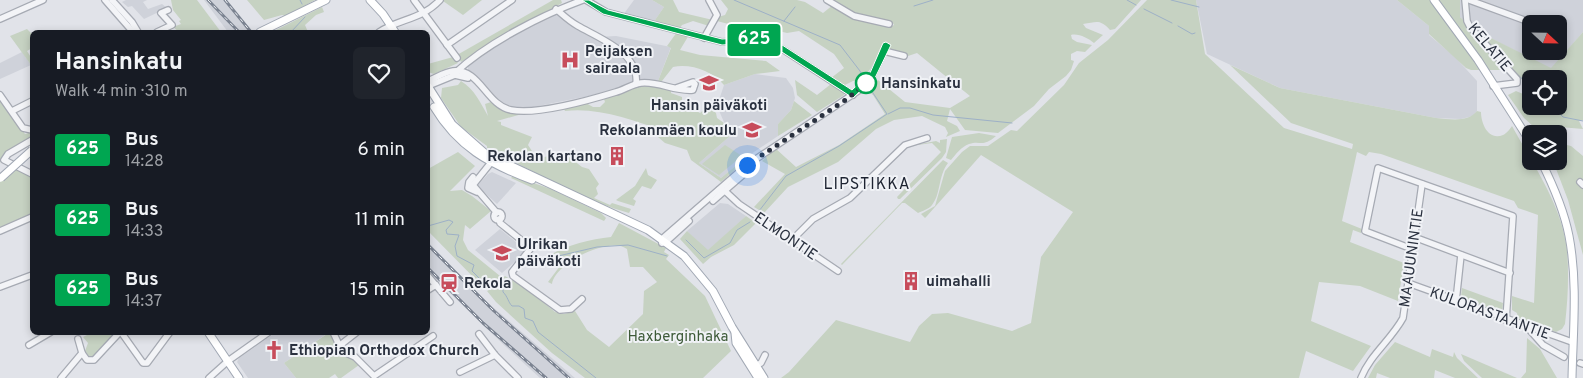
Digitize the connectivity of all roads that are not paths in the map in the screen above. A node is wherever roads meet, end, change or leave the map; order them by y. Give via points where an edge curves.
1 (44, 0) edge
2 (326, 0) edge
3 (370, 0) edge
4 (376, 0) edge
5 (414, 0) edge
6 (440, 0) edge
7 (512, 0) edge
8 (584, 0) edge
9 (709, 0) edge
10 (827, 0) edge
11 (1434, 0) edge
12 (1465, 0) edge
13 (1469, 0) edge
14 (112, 1) edge
15 (556, 9) junction
16 (168, 10) dead end
17 (426, 15) junction
18 (0, 19) edge
19 (1522, 20) edge
20 (890, 24) dead end
21 (395, 28) edge
22 (132, 30) edge
23 (137, 30) edge
24 (161, 30) edge
25 (264, 30) edge
26 (704, 38) junction
27 (447, 45) junction
28 (904, 56) dead end
29 (457, 58) dead end
30 (457, 73) junction
31 (430, 80) edge
32 (1491, 83) junction
33 (636, 84) junction
34 (430, 85) edge
35 (676, 88) dead end
36 (430, 90) edge
37 (0, 95) edge
38 (853, 95) junction
39 (430, 98) edge
40 (30, 102) edge
41 (12, 111) junction
42 (30, 130) edge
43 (1522, 130) edge
44 (927, 138) dead end
45 (30, 141) edge
46 (30, 152) edge
47 (491, 161) junction
48 (1545, 170) edge
49 (30, 173) edge
50 (0, 179) edge
51 (1422, 184) junction
52 (722, 192) junction
53 (30, 218) edge
54 (0, 231) edge
55 (1414, 238) junction
56 (792, 240) junction
57 (664, 241) junction
58 (1412, 249) junction
59 (1461, 255) junction
60 (838, 271) dead end
61 (1510, 272) junction
62 (30, 276) edge
63 (430, 278) edge
64 (1408, 283) junction
65 (436, 285) junction
66 (0, 287) edge
67 (430, 289) edge
68 (582, 299) dead end
69 (1456, 301) junction
70 (450, 302) dead end
71 (1506, 320) junction
72 (1527, 327) junction
73 (479, 334) dead end
74 (46, 335) edge
75 (76, 335) edge
76 (121, 335) edge
77 (123, 335) edge
78 (168, 335) edge
79 (210, 335) edge
80 (265, 335) edge
81 (334, 335) edge
82 (354, 335) edge
83 (433, 336) dead end
84 (1572, 342) junction
85 (29, 345) dead end
86 (339, 346) junction
87 (82, 353) junction
88 (495, 354) junction
89 (1564, 357) dead end
90 (228, 361) junction
91 (754, 365) junction
92 (460, 372) dead end
93 (374, 377) edge
94 (61, 378) edge
95 (209, 378) edge
96 (239, 378) edge
97 (518, 378) edge
98 (758, 378) edge
99 (764, 378) edge
100 (1361, 378) edge
101 (1572, 378) edge

1 - 18 street
2 - 25 main road
3 - 21 main road
4 - 21 main road
5 - 17 street
6 - 17 street
7 - 27 street
8 - 15 street
8 - 26 street via 606,12
9 - 26 street via 717,15
10 - 20 street via 854,16
11 - 32 main road
12 - 32 street, KELATIE via 1466,21 1517,79 1517,83
13 - 19 street
14 - 22 street
14 - 23 street
15 - 30 street via 476,56
15 - 33 street via 571,23 616,46 632,66
16 - 24 street via 161,13 172,25
17 - 21 street
17 - 27 street
26 - 38 street via 722,42 757,40 774,43
27 - 29 street
28 - 38 street via 884,51 873,74
30 - 31 street
30 - 33 street via 477,81 499,106 516,111 601,96
30 - 34 street
32 - 43 main road
33 - 35 street via 652,82
36 - 47 main road via 451,126
37 - 41 street
38 - 52 street via 780,142
39 - 47 main road via 450,133 467,149
40 - 41 street
41 - 42 street via 23,128
44 - 56 street via 905,145 850,198 813,219
45 - 49 street via 8,154 4,160
46 - 50 main road, bridge
47 - 57 main road via 517,176 556,188 642,226
47 - 68 street via 468,185 470,191 477,192 493,206 500,223 531,248 513,271 513,276 560,310 571,308
48 - 84 main road via 1571,247
51 - 55 street, MAAUUNINTIE
51 - 58 street via 1378,168 1365,232
51 - 61 street via 1513,216
52 - 56 street, ELMONTIE
52 - 57 street
53 - 54 street
55 - 58 street, MAAUUNINTIE
55 - 59 street
56 - 60 street, ELMONTIE
57 - 91 main road via 698,272 711,289 735,333 736,343
58 - 64 street, MAAUUNINTIE
59 - 61 street
59 - 69 street
61 - 71 street
62 - 66 street
63 - 65 street
64 - 69 street, KULORASTAANTIE
64 - 100 street, MAAUUNINTIE via 1401,322 1365,366
65 - 67 street
65 - 70 street
69 - 71 street, KULORASTAANTIE
71 - 72 street, KULORASTAANTIE
72 - 84 street, KULORASTAANTIE
72 - 89 street via 1540,343
73 - 88 street
74 - 85 street
75 - 87 street
76 - 87 street via 94,360 87,360
77 - 78 street via 146,363
79 - 90 main road
80 - 90 street
81 - 86 street
82 - 86 street
83 - 93 street
84 - 101 main road
86 - 93 street
87 - 94 street
88 - 92 street
88 - 97 street
90 - 95 street
90 - 96 main road
91 - 98 main road
91 - 99 main road

